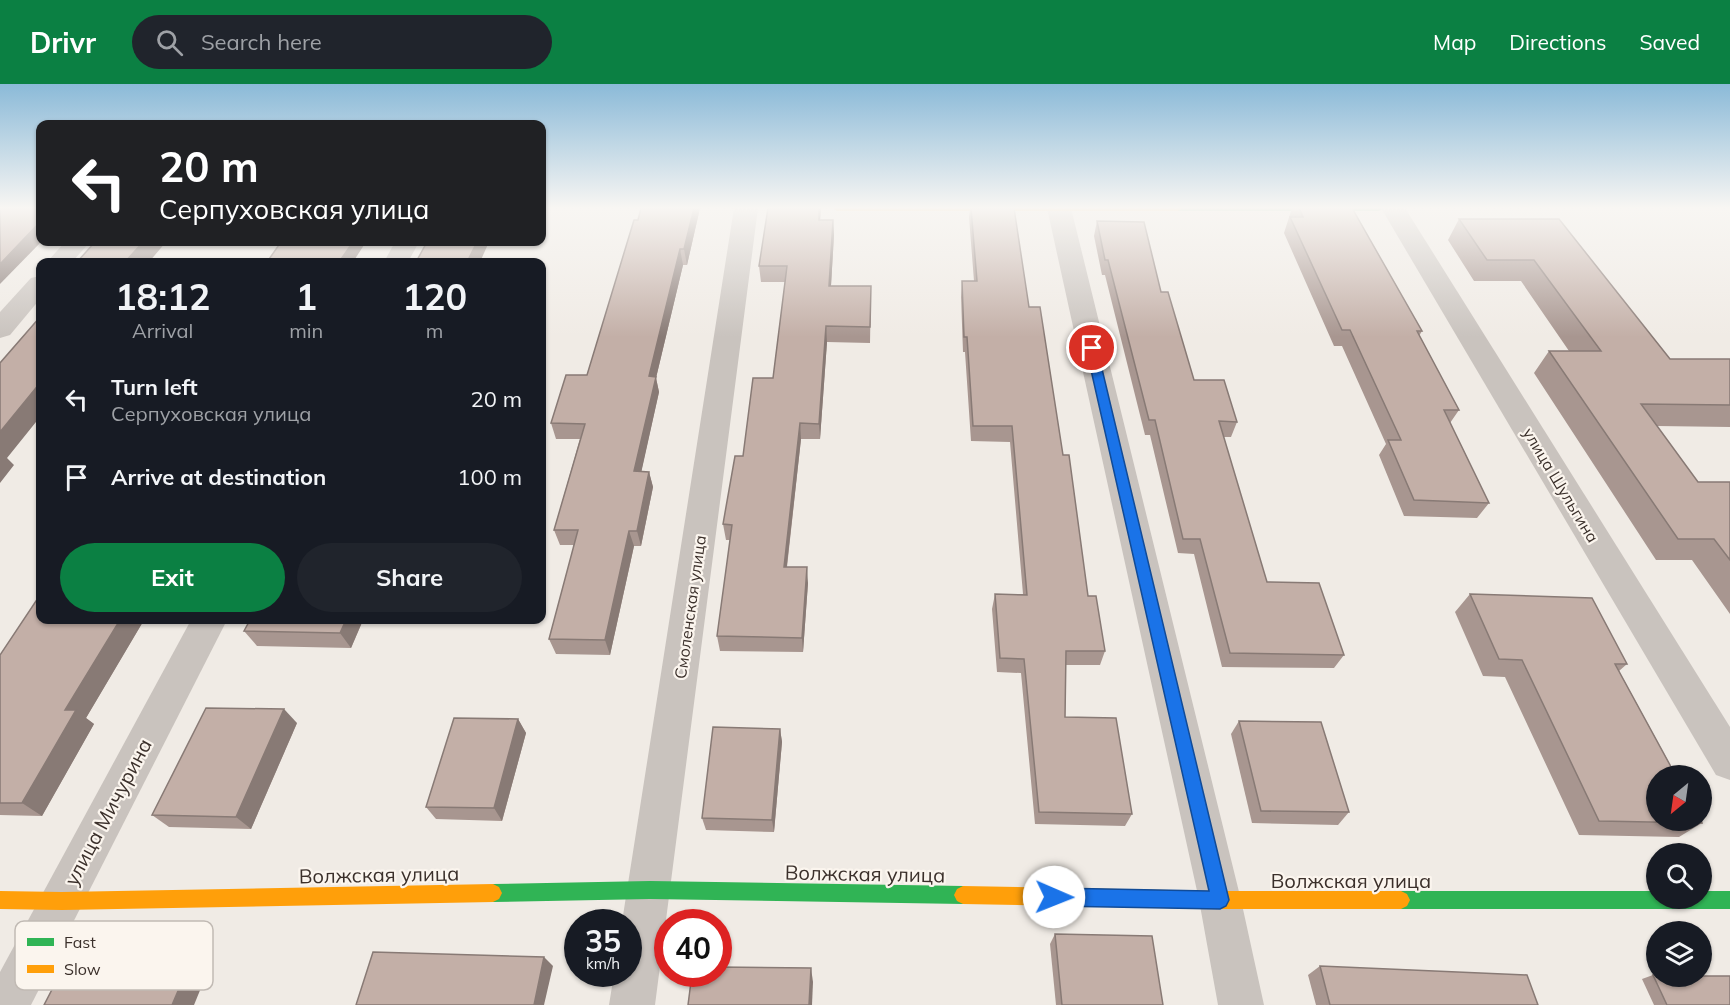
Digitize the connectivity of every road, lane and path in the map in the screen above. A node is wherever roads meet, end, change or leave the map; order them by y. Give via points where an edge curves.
1 (740, 251) edge
2 (1070, 251) edge
3 (1419, 251) edge
4 (36, 288) edge
5 (0, 329) edge
6 (207, 624) edge
7 (1730, 762) edge
8 (650, 890) junction
9 (0, 900) edge
10 (1220, 900) junction
11 (1730, 900) edge
12 (62, 901) junction
13 (51, 921) edge
14 (15, 990) edge
15 (7, 1005) edge
16 (632, 1005) edge
17 (1241, 1005) edge

1 - 8 street, Смоленская улица
2 - 10 street
3 - 7 street, улица Шульгина
4 - 5 street
6 - 12 street, улица Мичурина
8 - 10 street, Волжская улица
8 - 12 street, Волжская улица
8 - 16 street, Смоленская улица
9 - 12 street, Волжская улица
10 - 11 street, Волжская улица
10 - 17 street
12 - 13 street, улица Мичурина
14 - 15 street, улица Мичурина

